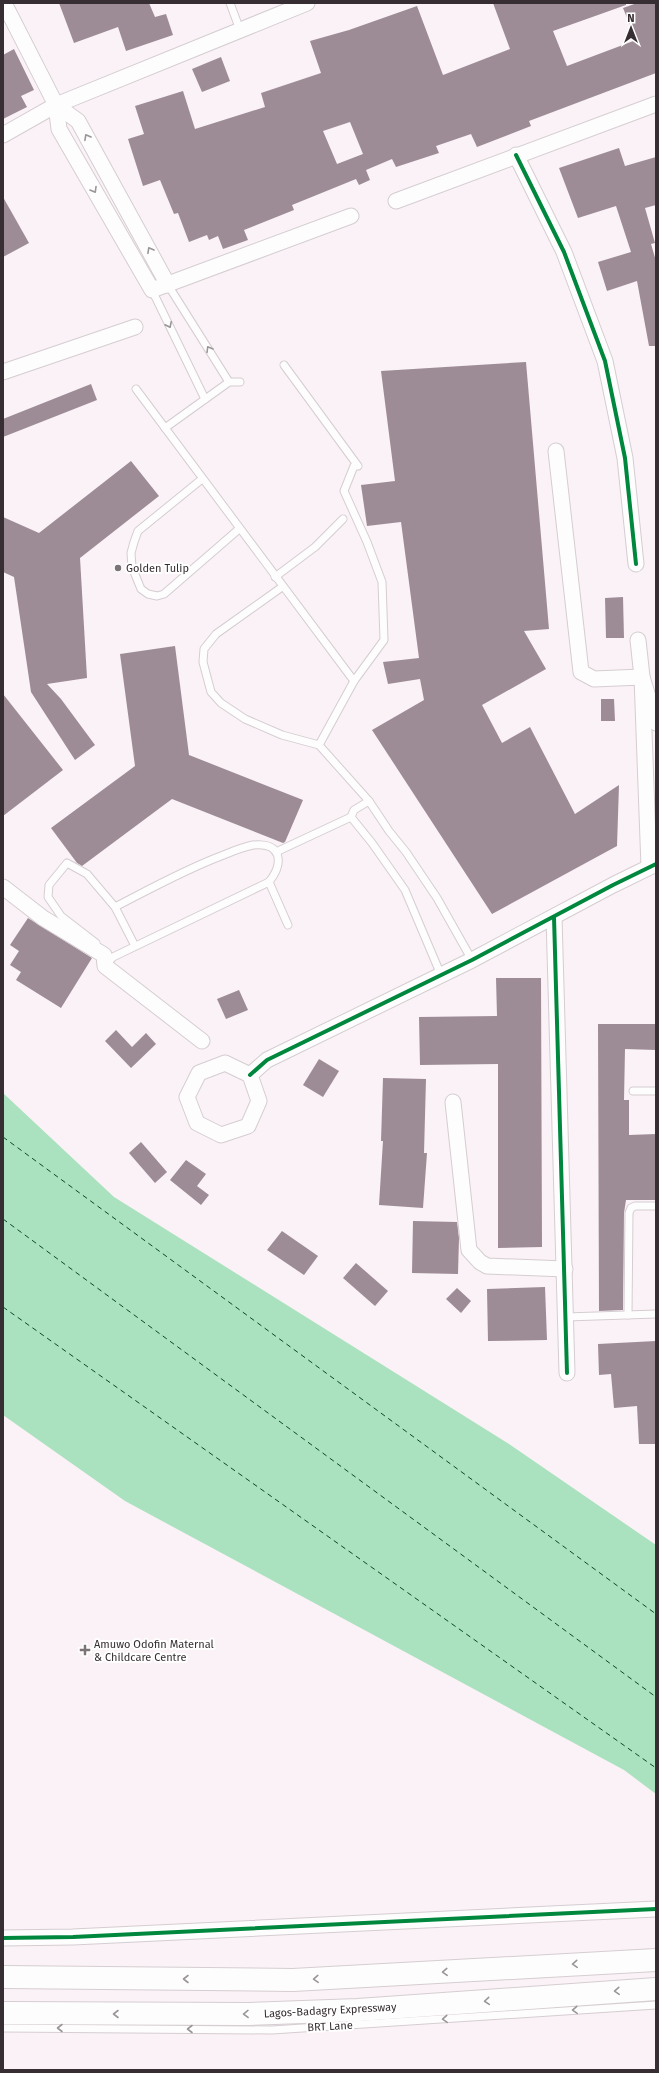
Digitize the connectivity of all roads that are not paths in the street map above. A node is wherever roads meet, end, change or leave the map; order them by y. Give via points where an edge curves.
1 (4, 3) edge
2 (230, 3) edge
3 (307, 3) edge
4 (240, 30) junction
5 (656, 104) edge
6 (56, 105) junction
7 (3, 135) edge
8 (516, 155) junction
9 (396, 201) dead end
10 (351, 216) dead end
11 (168, 284) junction
12 (152, 290) junction
13 (135, 326) dead end
14 (284, 365) dead end
15 (3, 372) edge
16 (229, 382) junction
17 (240, 382) dead end
18 (136, 390) dead end
19 (205, 399) junction
20 (165, 428) junction
21 (556, 451) dead end
22 (202, 479) junction
23 (343, 519) dead end
24 (239, 529) junction
25 (636, 564) dead end
26 (274, 577) junction
27 (282, 587) junction
28 (638, 640) dead end
29 (642, 677) junction
30 (354, 681) junction
31 (656, 723) edge
32 (319, 745) junction
33 (369, 801) junction
34 (351, 817) junction
35 (276, 852) junction
36 (652, 865) edge
37 (269, 882) junction
38 (3, 887) edge
39 (115, 907) junction
40 (554, 917) junction
41 (288, 925) dead end
42 (135, 946) junction
43 (472, 960) junction
44 (109, 961) junction
45 (441, 975) junction
46 (202, 1041) dead end
47 (250, 1075) junction
48 (656, 1091) edge
49 (633, 1092) dead end
50 (453, 1102) dead end
51 (656, 1206) edge
52 (565, 1269) junction
53 (656, 1314) edge
54 (628, 1315) junction
55 (566, 1317) junction
56 (566, 1373) dead end
57 (656, 1909) edge
58 (3, 1938) edge
59 (656, 1960) edge
60 (3, 1977) edge
61 (656, 1989) edge
62 (656, 2005) edge
63 (3, 2013) edge
64 (3, 2028) edge

1 - 6 street
2 - 4 lane
3 - 4 street
4 - 6 street
5 - 8 street
6 - 7 street
11 -> 6 street via 78,121
6 -> 12 street via 59,129
8 - 9 street
8 - 25 street via 564,252 605,361 625,458
10 - 11 street
11 - 12 street
16 -> 11 lane
12 -> 19 lane
13 - 15 street
14 - 30 lane via 358,466 354,466 344,491 368,542 382,582 384,640
16 - 17 lane
16 - 19 lane
18 - 20 lane
19 - 20 lane
20 - 22 lane
21 - 29 street via 581,672 594,679
22 - 24 lane
22 - 24 lane via 138,531 131,553 132,567 141,589 157,596 164,594
23 - 26 lane via 315,547
24 - 26 lane
26 - 27 lane
27 - 30 lane
27 - 32 lane via 216,634 204,649 203,662 211,692 221,703 245,718 282,735
28 - 29 street
29 - 31 street
29 - 36 street
30 - 32 lane
32 - 33 lane
33 - 34 lane via 354,810
33 - 43 lane via 437,898
34 - 35 lane
34 - 45 lane via 405,890
35 - 37 lane via 280,862 277,872
35 - 39 lane via 262,845 226,854 194,866
36 - 40 street
37 - 41 lane
37 - 42 lane
38 - 44 street via 43,918 104,955
39 - 42 lane
39 - 44 lane via 87,874 67,863 49,885 48,897 61,916
40 - 43 street
40 - 52 street
42 - 44 lane
43 - 45 street
44 - 46 street
45 - 47 street via 267,1060
47 - 47 street via 225,1063 199,1073 187,1098 196,1123 221,1135 248,1126 259,1101
48 - 49 lane
50 - 52 street via 470,1250 487,1266
51 - 54 lane via 635,1206 629,1213
52 - 55 street
53 - 54 lane
54 - 55 lane
55 - 56 street
57 - 58 street via 73,1937
59 -> 60 main road via 293,1980
61 -> 63 main road, Lagos-Badagry Expressway via 248,2014
62 -> 64 lane, BRT Lane via 272,2030

